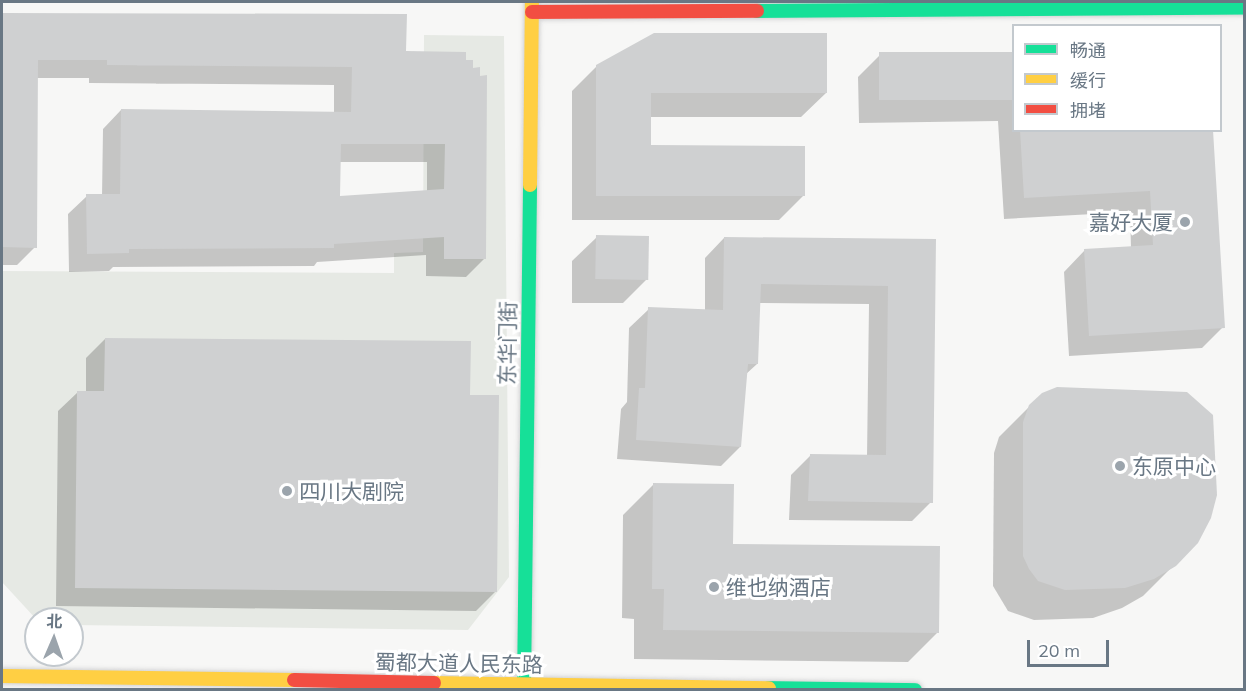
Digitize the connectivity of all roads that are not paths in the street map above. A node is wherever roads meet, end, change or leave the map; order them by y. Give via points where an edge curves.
1 (532, 7) edge
2 (1245, 8) edge
3 (2, 676) edge
4 (524, 686) junction
5 (915, 690) edge

1 - 2 street
1 - 4 street, 东华门街
3 - 4 street, 蜀都大道人民东路
4 - 5 street, 蜀都大道人民东路

